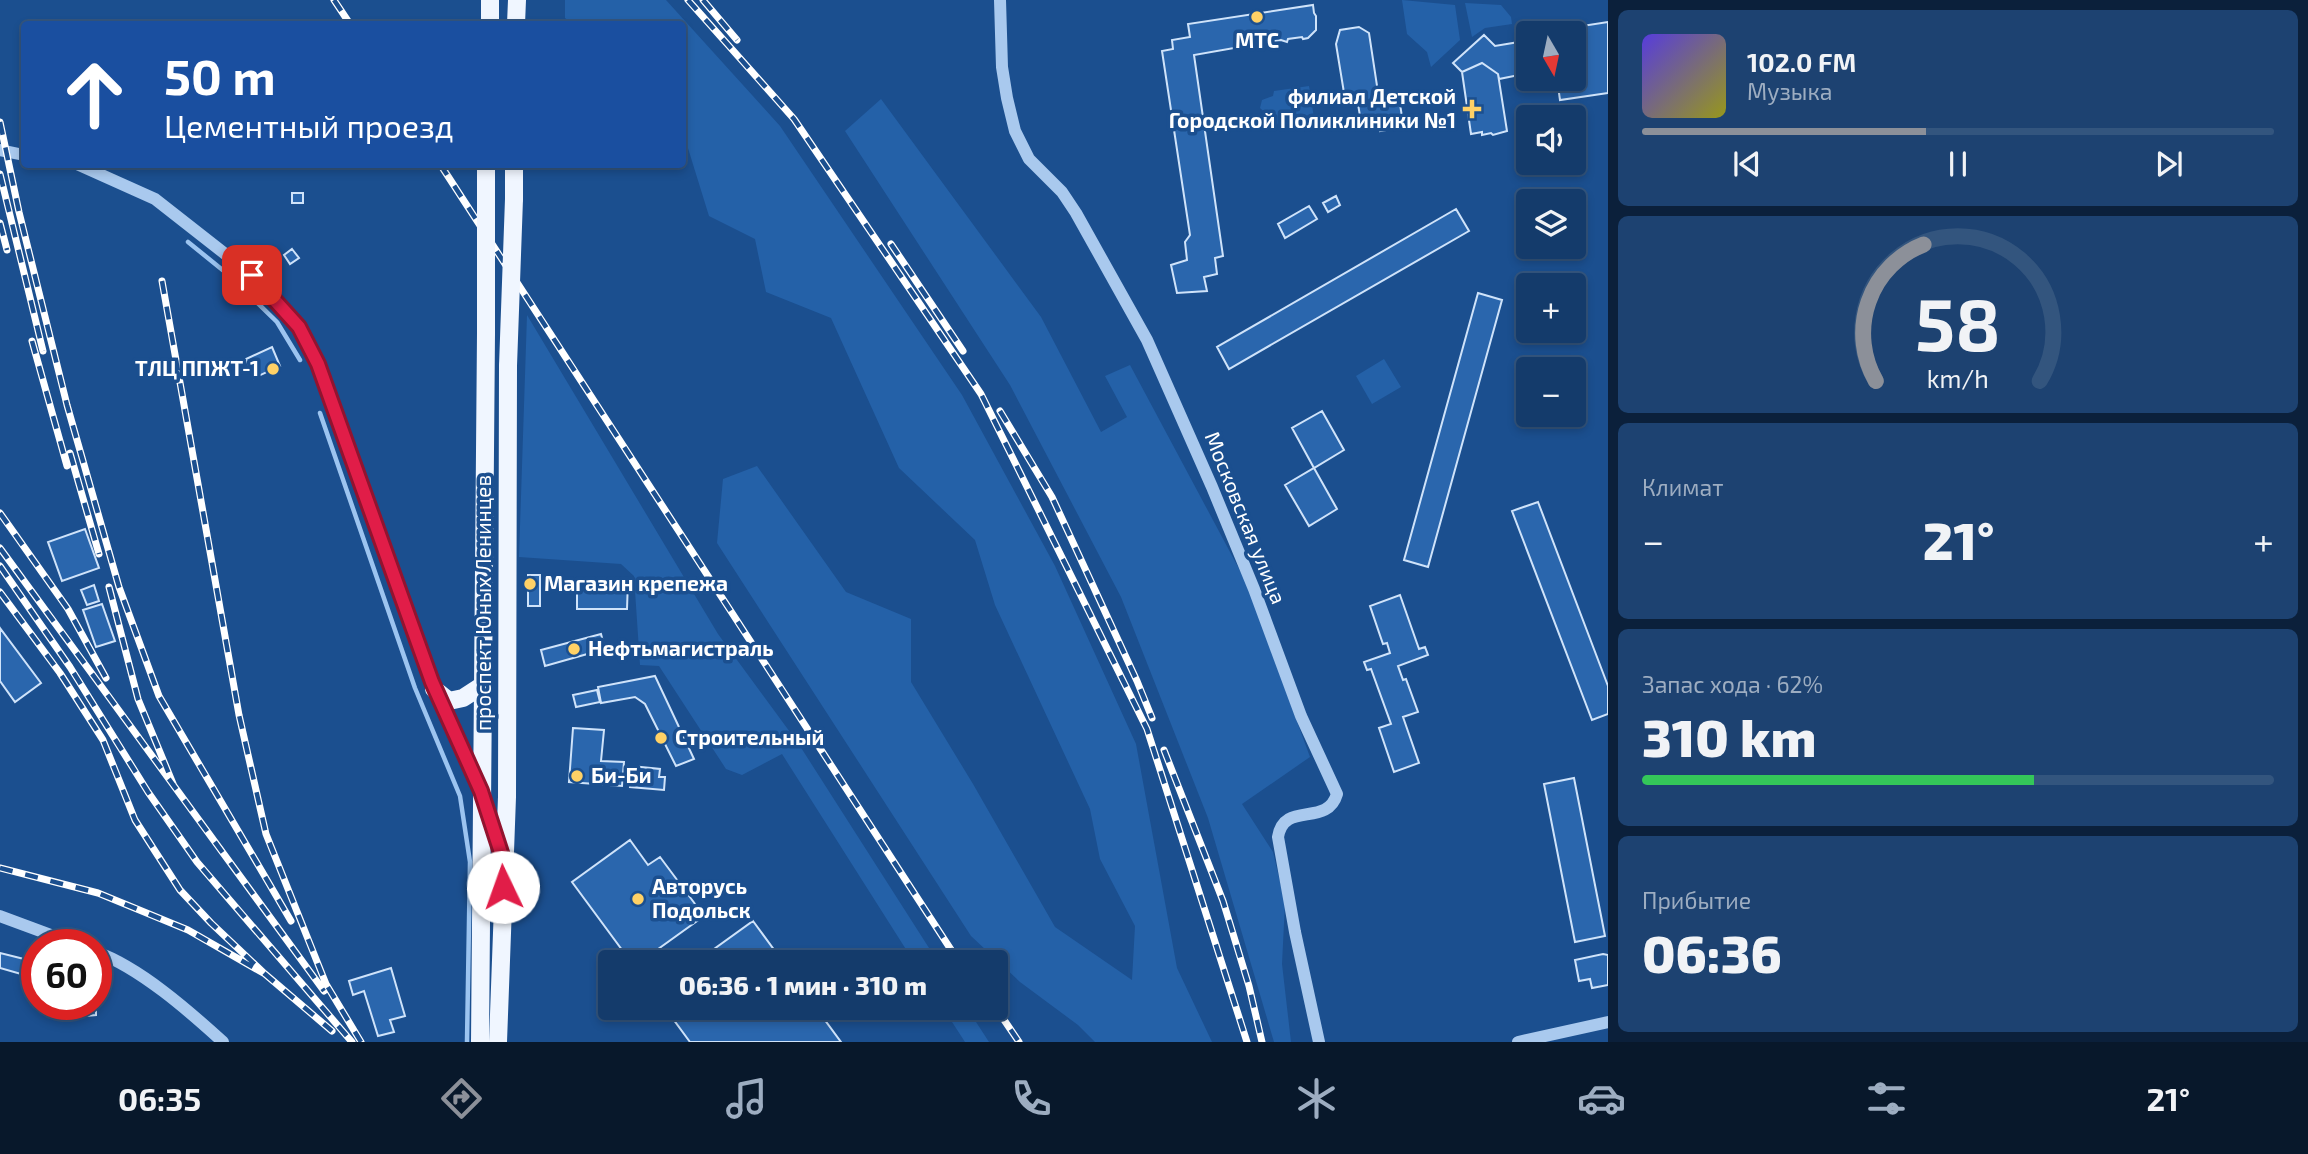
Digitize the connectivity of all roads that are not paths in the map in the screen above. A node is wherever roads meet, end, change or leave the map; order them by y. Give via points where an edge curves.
1 (490, 0) edge
2 (517, 0) edge
3 (1000, 0) edge
4 (489, 21) edge
5 (516, 21) edge
6 (0, 150) edge
7 (21, 154) edge
8 (86, 168) edge
9 (486, 168) edge
10 (514, 168) edge
11 (483, 685) junction
12 (435, 689) junction
13 (481, 791) junction
14 (507, 797) junction
15 (504, 862) junction
16 (0, 916) edge
17 (35, 929) edge
18 (112, 958) edge
19 (1608, 1022) edge
20 (223, 1042) edge
21 (480, 1042) edge
22 (498, 1042) edge
23 (1319, 1042) edge
24 (1518, 1042) edge

1 - 4 main road
2 - 5 main road
3 - 23 street, Московская улица via 1002,66 1015,131 1029,159 1076,213 1147,340 1337,793 1325,810 1286,819 1278,836
6 - 7 street
8 - 12 street via 155,199 252,275 299,327 324,380
9 - 11 main road, проспект Юных Ленинцев, bridge
10 - 14 main road, проспект Юных Ленинцев, bridge via 508,366
11 - 12 main road via 449,701
11 - 13 main road, проспект Юных Ленинцев
12 - 13 street
13 - 14 street
13 - 15 street
13 - 21 main road, проспект Юных Ленинцев
14 - 15 main road, проспект Юных Ленинцев
15 - 22 main road, проспект Юных Ленинцев
16 - 17 street
18 - 20 street via 190,1012
19 - 24 street

